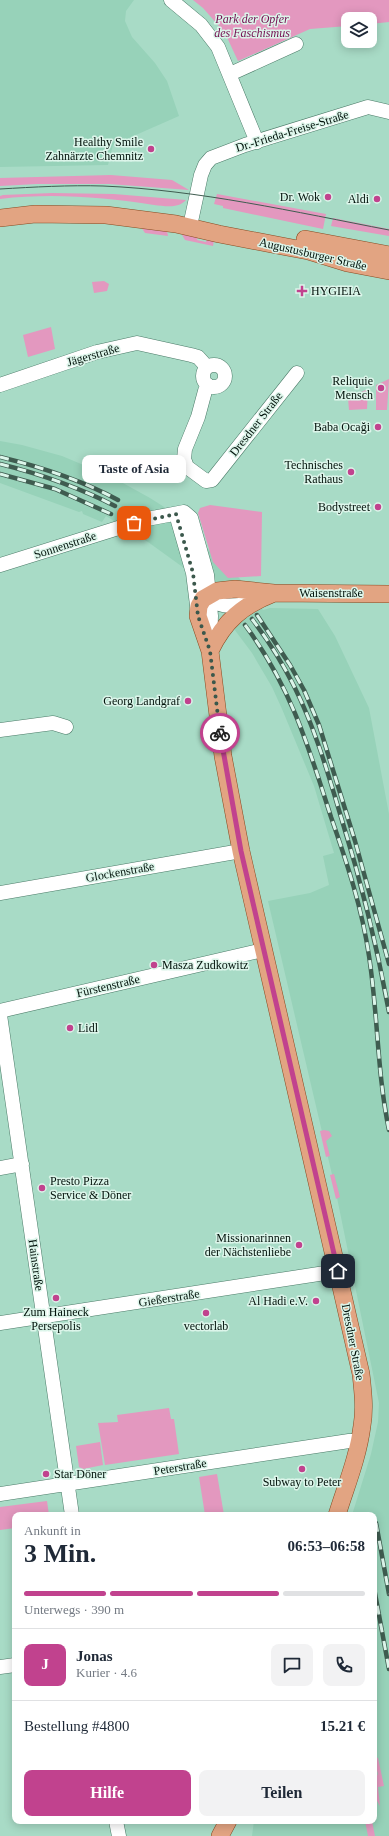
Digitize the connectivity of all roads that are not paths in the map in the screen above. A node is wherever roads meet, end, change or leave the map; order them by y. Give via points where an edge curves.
1 (171, 0) edge
2 (296, 44) dead end
3 (230, 74) junction
4 (389, 112) edge
5 (257, 142) junction
6 (0, 206) edge
7 (0, 218) edge
8 (191, 222) junction
9 (389, 255) edge
10 (389, 272) edge
11 (207, 367) junction
12 (296, 373) dead end
13 (0, 385) edge
14 (208, 385) junction
15 (0, 565) edge
16 (201, 577) junction
17 (274, 593) junction
18 (389, 594) edge
19 (209, 597) junction
20 (251, 604) junction
21 (198, 616) junction
22 (210, 651) junction
23 (66, 727) dead end
24 (0, 730) edge
25 (241, 851) junction
26 (0, 893) edge
27 (263, 950) junction
28 (0, 1012) edge
29 (0, 1015) edge
30 (22, 1164) junction
31 (0, 1168) edge
32 (338, 1271) junction
33 (44, 1317) junction
34 (0, 1323) edge
35 (359, 1441) junction
36 (68, 1484) junction
37 (0, 1494) edge
38 (72, 1512) edge
39 (338, 1512) edge
40 (12, 1665) edge
41 (0, 1667) edge
42 (117, 1824) edge
43 (226, 1824) edge
44 (119, 1836) edge
45 (220, 1836) edge

1 - 3 street via 201,25 218,47
2 - 3 street
3 - 5 street
4 - 5 street, Dr.-Frieda-Freise-Straße via 368,107
5 - 8 street, Dr.-Frieda-Freise-Straße via 210,158 202,170
6 - 8 main road, Augustusburger Straße via 35,203 130,209
7 - 8 main road, Augustusburger Straße via 35,214
8 - 9 main road, Augustusburger Straße
8 - 10 main road, Augustusburger Straße via 219,234 308,250 347,263
11 - 13 street, Jägerstraße via 198,357 137,343 97,352
11 - 14 street via 203,376
11 - 14 street, Jägerstraße via 220,367 225,376 220,385
12 - 14 street, Dresdner Straße via 212,480 206,481 187,467 184,459 185,449
15 - 16 street, Sonnenstraße via 147,519 184,512 191,518
16 - 19 street, Dresdner Straße
16 - 21 street
17 - 18 main road, Waisenstraße
17 - 19 main road, Waisenstraße via 235,589 217,591
17 - 20 main road, Waisenstraße
19 - 20 street, Waisenstraße via 220,605
19 - 21 main road via 201,603
19 - 22 street, Dresdner Straße
20 - 22 main road via 225,625
21 - 22 main road, Dresdner Straße
22 - 25 main road, Dresdner Straße via 223,756
23 - 24 street via 53,723
25 - 26 street, Glockenstraße
25 - 27 main road, Dresdner Straße
27 - 28 street, Fürstenstraße
27 - 32 main road, Dresdner Straße
29 - 30 street, Hainstraße
30 - 31 street
30 - 33 street, Hainstraße
32 - 33 street, Gießerstraße
32 - 35 main road, Dresdner Straße via 361,1374 364,1410
33 - 34 street, Gießerstraße
33 - 36 street, Hainstraße
35 - 36 street, Peterstraße
35 - 39 main road, Dresdner Straße
36 - 37 street, Peterstraße
36 - 38 street, Hainstraße
40 - 41 street
42 - 44 street
43 - 45 main road

